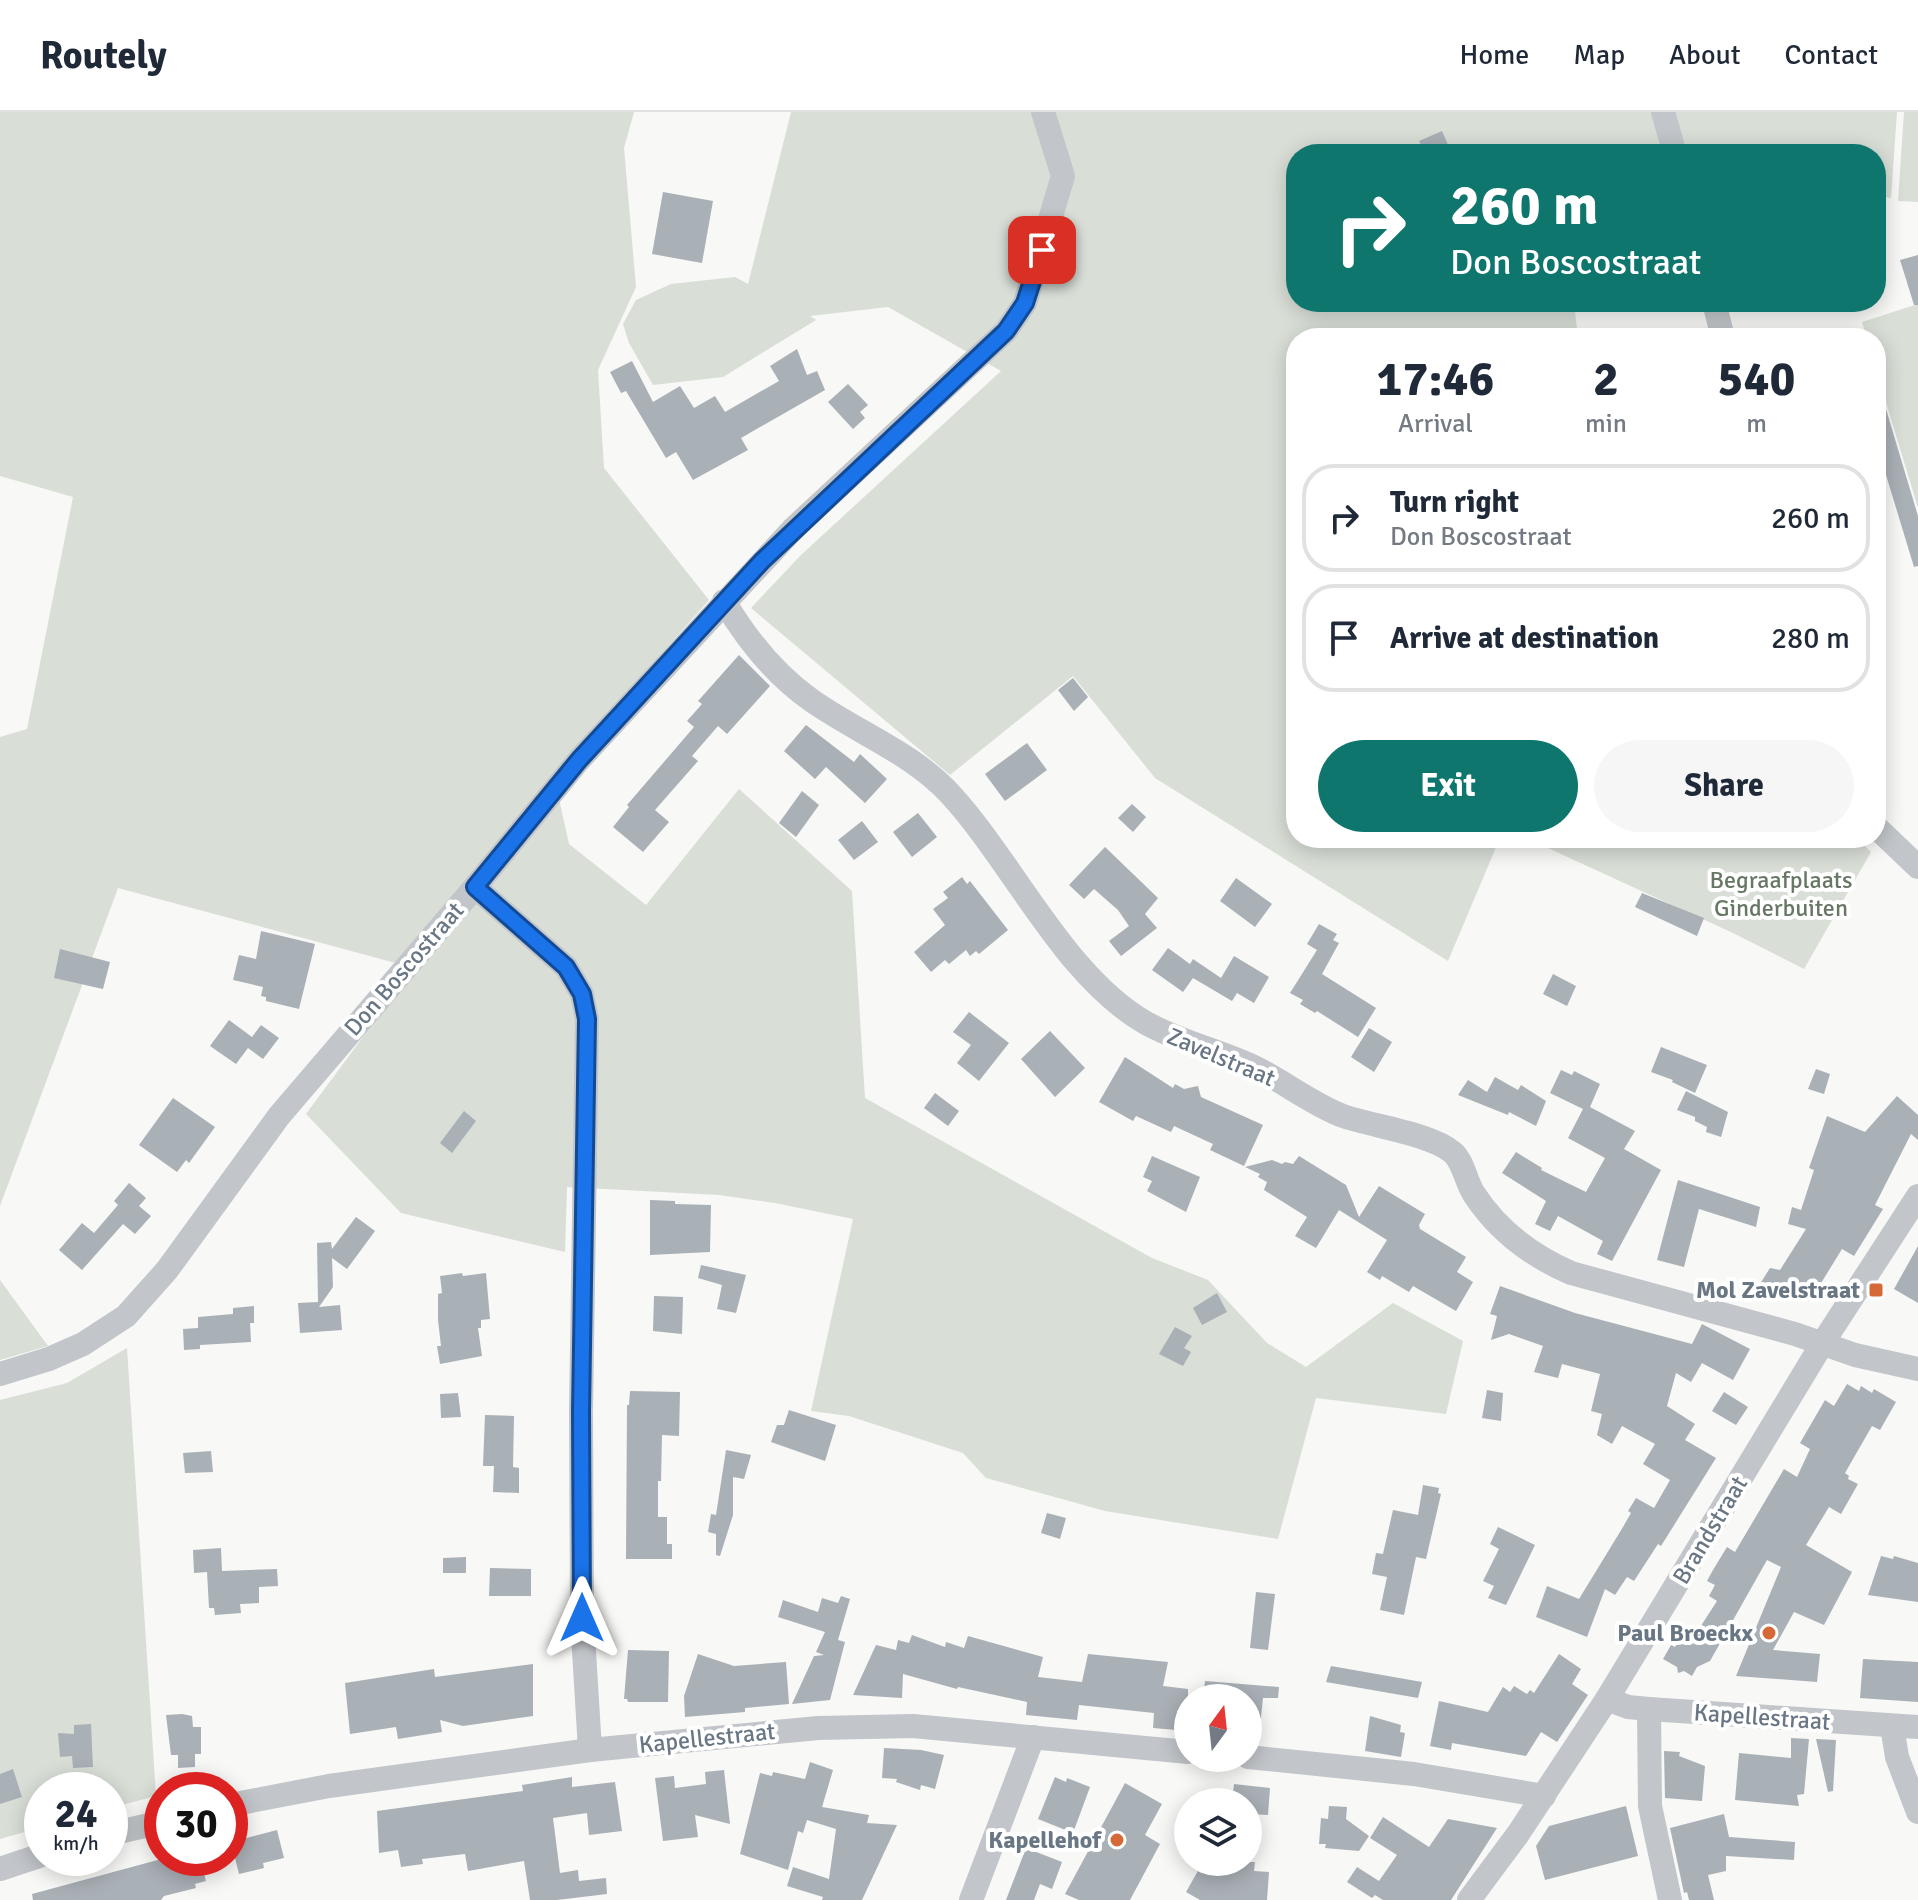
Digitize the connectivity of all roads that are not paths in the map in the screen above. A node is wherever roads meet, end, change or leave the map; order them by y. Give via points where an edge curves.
1 (1043, 112) edge
2 (1663, 112) edge
3 (1672, 144) edge
4 (724, 601) junction
5 (1886, 837) edge
6 (1918, 867) edge
7 (475, 887) junction
8 (1918, 1196) edge
9 (1822, 1344) junction
10 (1918, 1369) edge
11 (0, 1374) edge
12 (1607, 1699) junction
13 (1649, 1709) junction
14 (1892, 1726) junction
15 (1918, 1727) edge
16 (1033, 1737) junction
17 (590, 1750) junction
18 (1174, 1751) edge
19 (1262, 1758) edge
20 (1544, 1796) junction
21 (248, 1802) edge
22 (1918, 1812) edge
23 (24, 1861) edge
24 (0, 1869) edge
25 (971, 1900) edge
26 (1469, 1900) edge
27 (1670, 1900) edge

1 - 4 street, Don Boscostraat via 1063,176 1025,303 1006,331 794,528
2 - 3 street
4 - 7 street, Don Boscostraat via 579,760
4 - 9 street, Zavelstraat via 746,637 794,688 952,795 1082,969 1122,1008 1159,1030 1257,1068 1340,1115 1454,1153 1474,1194 1514,1240 1544,1261
5 - 6 street
7 - 11 street, Don Boscostraat via 279,1116 167,1270 126,1316 83,1344
7 - 17 street via 566,967 582,994 587,1019 581,1588
8 - 9 street, Brandstraat
9 - 10 street, Zavelstraat
9 - 12 street, Brandstraat
12 - 13 street, Kapellestraat
12 - 20 street, Brandstraat
13 - 14 street, Kapellestraat
13 - 27 street via 1650,1806
14 - 15 street, Kapellestraat
14 - 22 street via 1897,1757
16 - 17 street, Kapellestraat via 866,1725
16 - 18 street, Kapellestraat
16 - 25 street
17 - 21 street, Kapellestraat
19 - 20 street via 1414,1774
20 - 26 street, Brandstraat
23 - 24 street

